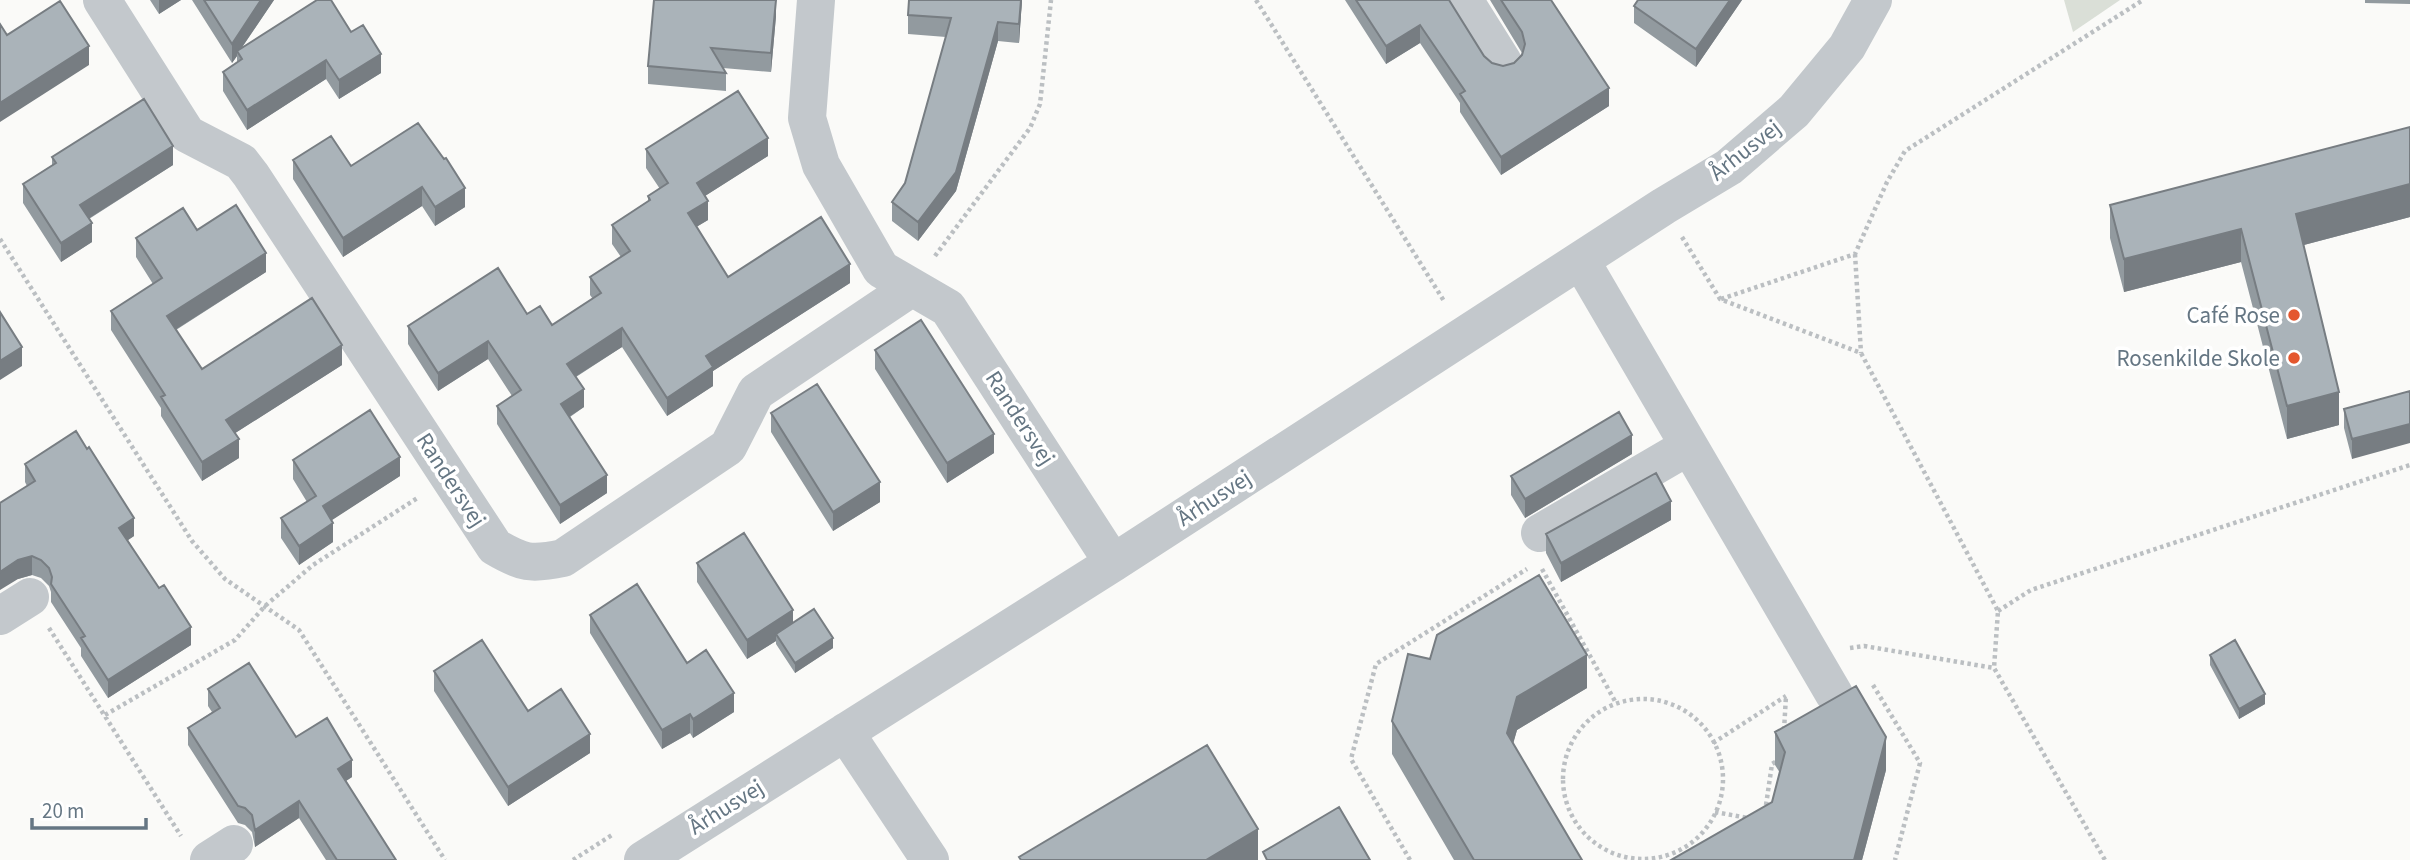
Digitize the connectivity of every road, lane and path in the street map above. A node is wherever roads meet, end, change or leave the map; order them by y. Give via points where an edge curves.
1 (102, 0) edge
2 (816, 0) edge
3 (1051, 0) edge
4 (1256, 0) edge
5 (1464, 0) edge
6 (1873, 0) edge
7 (2143, 0) edge
8 (1503, 62) dead end
9 (1664, 206) junction
10 (0, 239) edge
11 (1854, 254) junction
12 (1581, 261) junction
13 (911, 288) junction
14 (1455, 293) dead end
15 (1720, 299) junction
16 (1861, 353) junction
17 (1689, 446) junction
18 (2410, 465) edge
19 (449, 478) junction
20 (1540, 533) dead end
21 (1114, 563) junction
22 (265, 606) junction
23 (15, 607) edge
24 (1998, 611) junction
25 (1851, 648) junction
26 (1811, 655) junction
27 (1858, 660) dead end
28 (1994, 668) junction
29 (1872, 683) dead end
30 (1834, 694) dead end
31 (1616, 703) junction
32 (105, 715) junction
33 (845, 732) junction
34 (1784, 733) edge
35 (1713, 743) junction
36 (1782, 757) edge
37 (1715, 812) junction
38 (1751, 819) edge
39 (1764, 821) edge
40 (620, 830) dead end
41 (208, 847) edge
42 (445, 860) edge
43 (573, 860) edge
44 (643, 860) edge
45 (930, 860) edge
46 (1410, 860) edge
47 (1895, 860) edge
48 (2105, 860) edge

1 - 19 street, Randersvej via 187,134 241,162 251,175
2 - 13 street, Randersvej via 807,118 821,165 881,269
3 - 13 path via 1040,104 1030,128
4 - 14 path via 1444,301
5 - 8 street
6 - 9 street, Århusvej via 1847,47 1794,111 1729,167
7 - 11 path via 1905,150
9 - 12 street, Århusvej
9 - 15 path
10 - 22 path via 192,541 225,579
11 - 15 path
11 - 16 path
12 - 17 street
12 - 21 street, Århusvej
13 - 19 street, Randersvej via 756,392 728,447 563,558 537,564 519,561 495,547
13 - 21 street, Randersvej via 948,309
15 - 16 path
16 - 24 path
17 - 20 street
17 - 26 street
18 - 24 path via 2031,590
19 - 22 path via 313,565
21 - 33 street, Århusvej
22 - 32 path via 235,640
22 - 42 path via 299,630
23 - 32 path
24 - 28 path
25 - 26 path
25 - 27 path
25 - 28 path via 1864,646
26 - 30 street
28 - 48 path
29 - 47 path via 1920,763
31 - 35 path via 1650,699 1682,709 1707,730
31 - 37 path via 1587,720 1568,748 1562,780 1569,814 1590,840 1619,857 1652,860 1684,849 1709,826
31 - 46 path via 1538,562 1376,664 1350,759
32 - 41 path
33 - 44 street, Århusvej
33 - 45 street
34 - 35 path via 1786,696
35 - 37 path via 1722,772 1722,795
36 - 39 path via 1772,764
37 - 38 path
40 - 43 path

